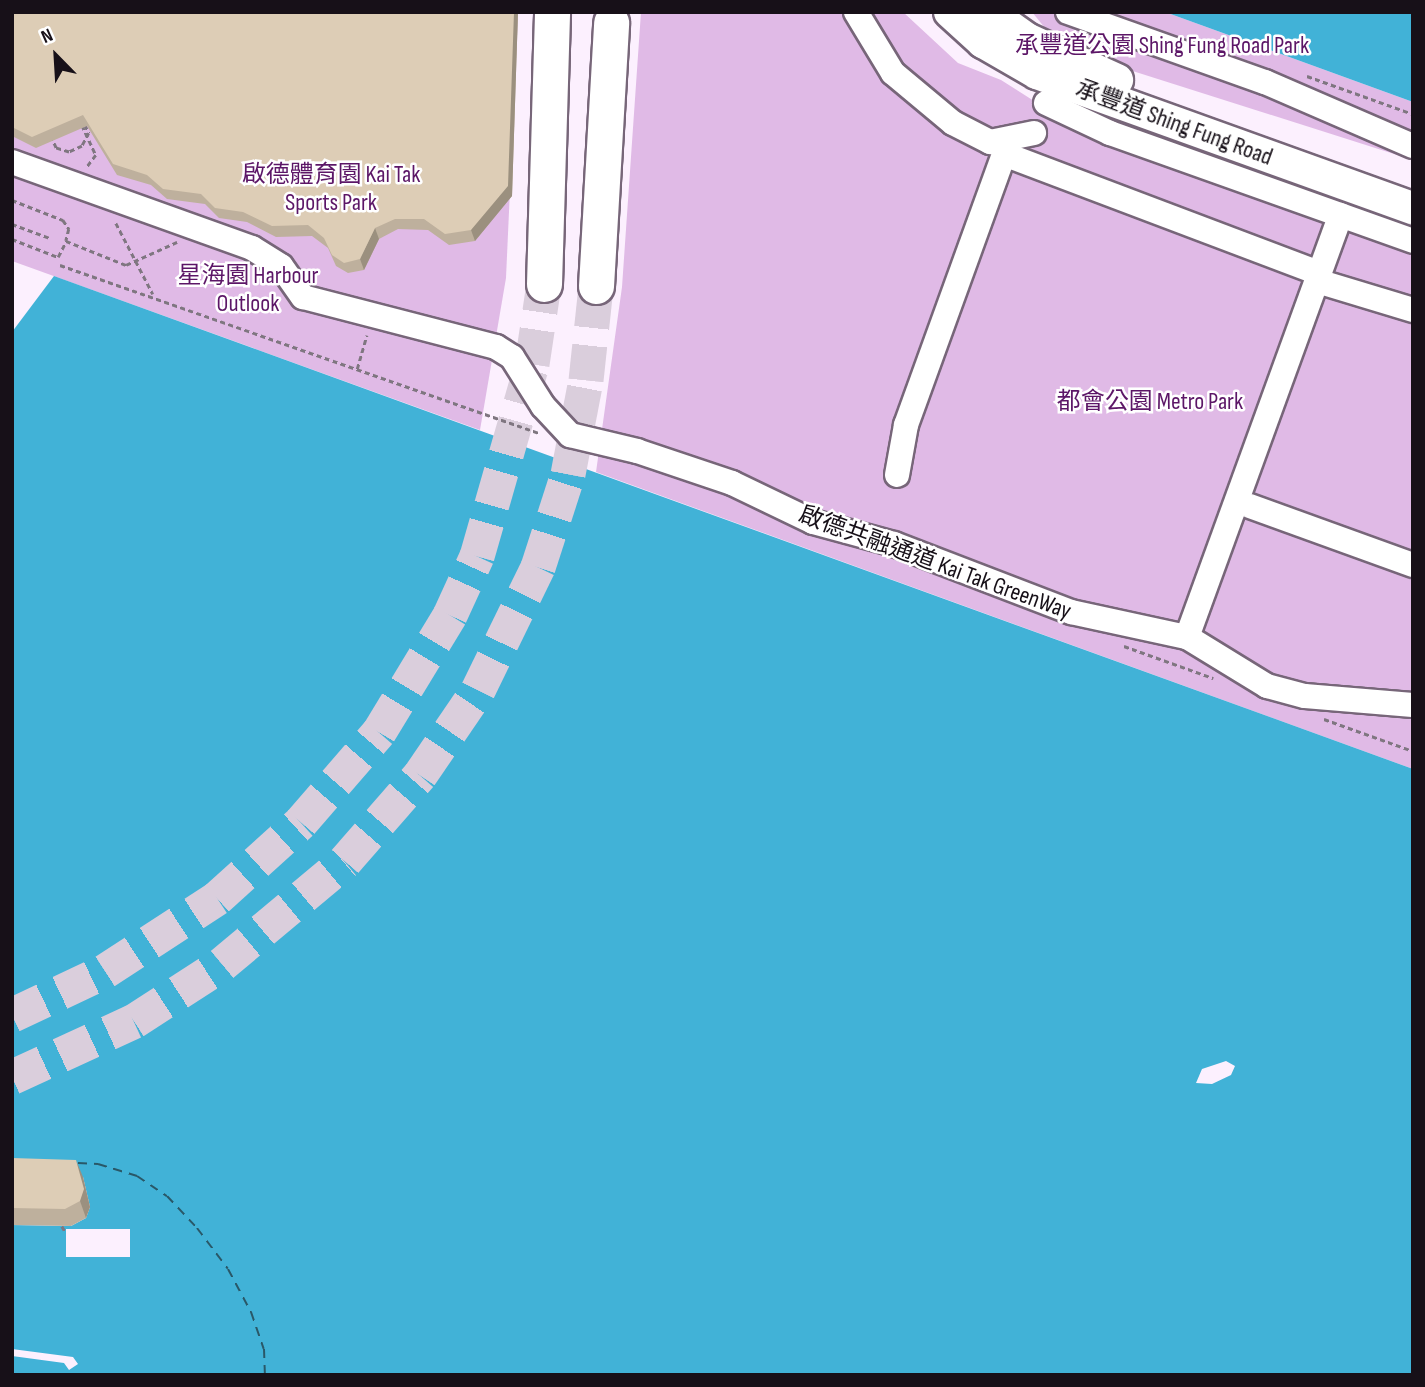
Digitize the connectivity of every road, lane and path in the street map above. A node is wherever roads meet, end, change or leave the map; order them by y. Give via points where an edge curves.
1 (552, 12) edge
2 (856, 12) edge
3 (950, 12) edge
4 (989, 12) edge
5 (1068, 12) edge
6 (611, 22) dead end
7 (54, 67) edge
8 (1037, 73) junction
9 (50, 75) junction
10 (54, 84) edge
11 (1046, 103) junction
12 (88, 122) junction
13 (74, 124) edge
14 (61, 130) edge
15 (1034, 133) junction
16 (99, 134) edge
17 (43, 142) edge
18 (1413, 146) edge
19 (1004, 154) junction
20 (89, 157) dead end
21 (12, 162) edge
22 (77, 163) dead end
23 (86, 166) junction
24 (1413, 185) edge
25 (99, 193) junction
26 (12, 200) edge
27 (1413, 208) edge
28 (1341, 215) junction
29 (12, 224) edge
30 (202, 230) junction
31 (50, 238) dead end
32 (12, 239) edge
33 (66, 241) junction
34 (1413, 241) edge
35 (137, 261) junction
36 (60, 265) dead end
37 (544, 284) tunnel mouth
38 (596, 286) tunnel mouth
39 (153, 294) junction
40 (1413, 310) edge
41 (373, 316) junction
42 (357, 369) junction
43 (484, 413) dead end
44 (897, 475) dead end
45 (1250, 506) dead end
46 (1413, 565) edge
47 (1188, 637) junction
48 (1413, 705) edge
49 (62, 1226) edge
50 (66, 1233) dead end

1 - 37 highway
2 - 15 street via 893,73 953,123 990,142
3 - 8 main road, 承豐道 Shing Fung Road via 983,42
4 - 24 main road, 承豐道 Shing Fung Road via 1027,39 1088,70
5 - 18 street via 1265,82
6 - 38 highway
7 - 9 path, bridge
8 - 11 street
8 - 27 main road, 承豐道 Shing Fung Road
9 - 9 path, bridge via 27,85 56,148 77,149 89,133 59,71
9 - 10 path, bridge
11 - 15 street
11 - 28 street via 1110,133
12 - 13 path, bridge
12 - 16 path
12 - 23 path via 91,114 79,118 96,155
14 - 17 path
15 - 19 street
19 - 40 street
19 - 44 street via 906,425
20 - 23 path
21 - 25 street
22 - 23 path
23 - 25 path
25 - 30 street
25 - 35 path
26 - 33 path via 63,220 69,229
28 - 34 street
28 - 47 street
29 - 31 path
30 - 35 path
30 - 41 street via 252,248 281,266 303,297
32 - 33 path via 58,257
33 - 35 path via 125,265
35 - 39 path
36 - 39 path
39 - 42 path
41 - 42 path
41 - 47 street, 啟德共融通道 Kai Tak GreenWay via 496,347 512,357 534,385 543,406 570,435 637,451 732,483 813,522 894,544 1071,612
42 - 43 path
45 - 46 street
47 - 48 street, 啟德共融通道 Kai Tak GreenWay via 1267,686 1305,696
49 - 50 path

